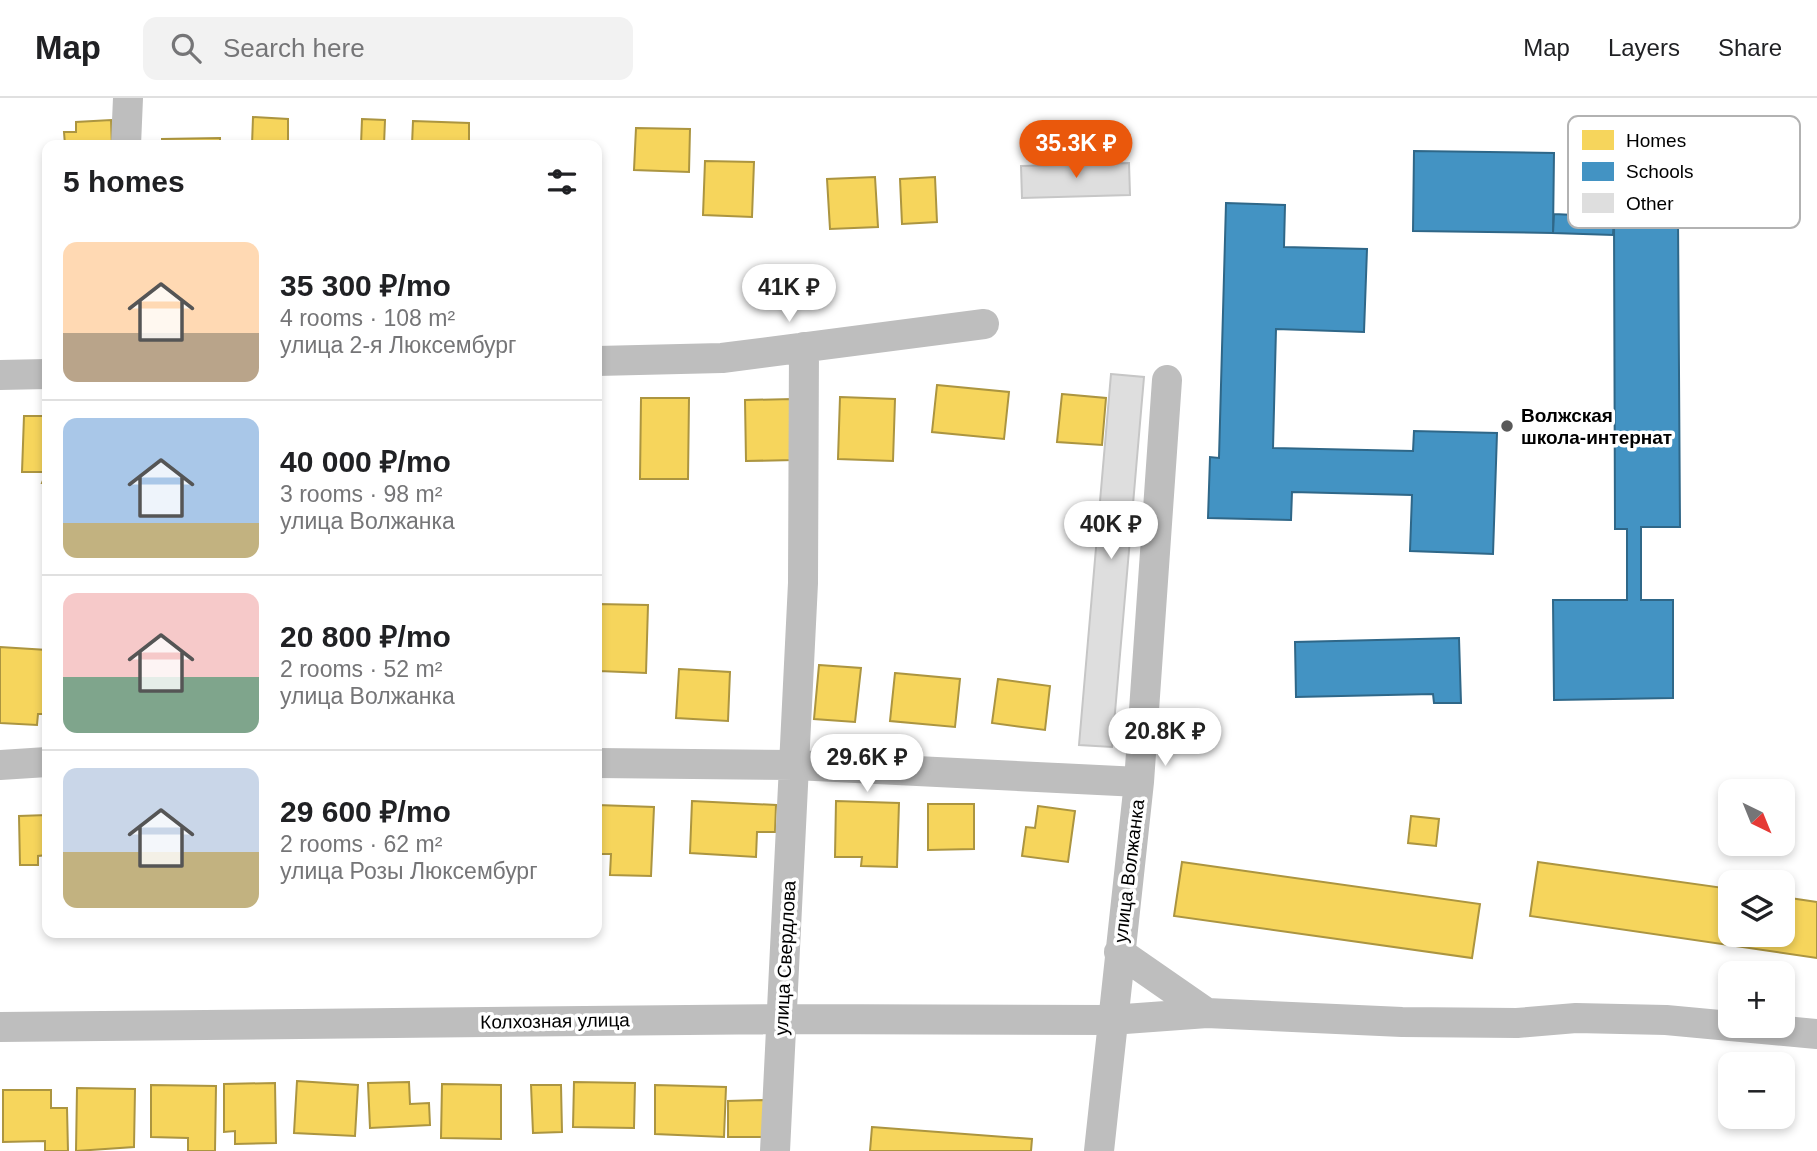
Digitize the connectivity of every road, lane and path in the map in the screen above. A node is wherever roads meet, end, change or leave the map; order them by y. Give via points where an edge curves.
1 (128, 98) edge
2 (126, 140) edge
3 (984, 324) dead end
4 (804, 347) junction
5 (602, 361) edge
6 (42, 374) edge
7 (0, 375) edge
8 (1167, 380) dead end
9 (42, 762) edge
10 (602, 763) edge
11 (0, 765) edge
12 (795, 765) junction
13 (1139, 782) junction
14 (1119, 952) junction
15 (1207, 1013) junction
16 (782, 1019) junction
17 (1111, 1020) junction
18 (0, 1027) edge
19 (1817, 1034) edge
20 (775, 1151) edge
21 (1099, 1151) edge

1 - 2 street
3 - 4 street
4 - 5 street via 722,358
4 - 12 street, улица Свердлова via 803,583
6 - 7 street
8 - 13 street, улица Волжанка
9 - 11 street
10 - 12 street
12 - 13 street
12 - 16 street, улица Свердлова
13 - 14 street, улица Волжанка
14 - 15 street
14 - 17 street, улица Волжанка
15 - 17 street, Колхозная улица
15 - 19 street, Колхозная улица via 1402,1022 1666,1020
16 - 17 street, Колхозная улица
16 - 18 street, Колхозная улица
16 - 20 street, улица Свердлова
17 - 21 street, улица Волжанка

